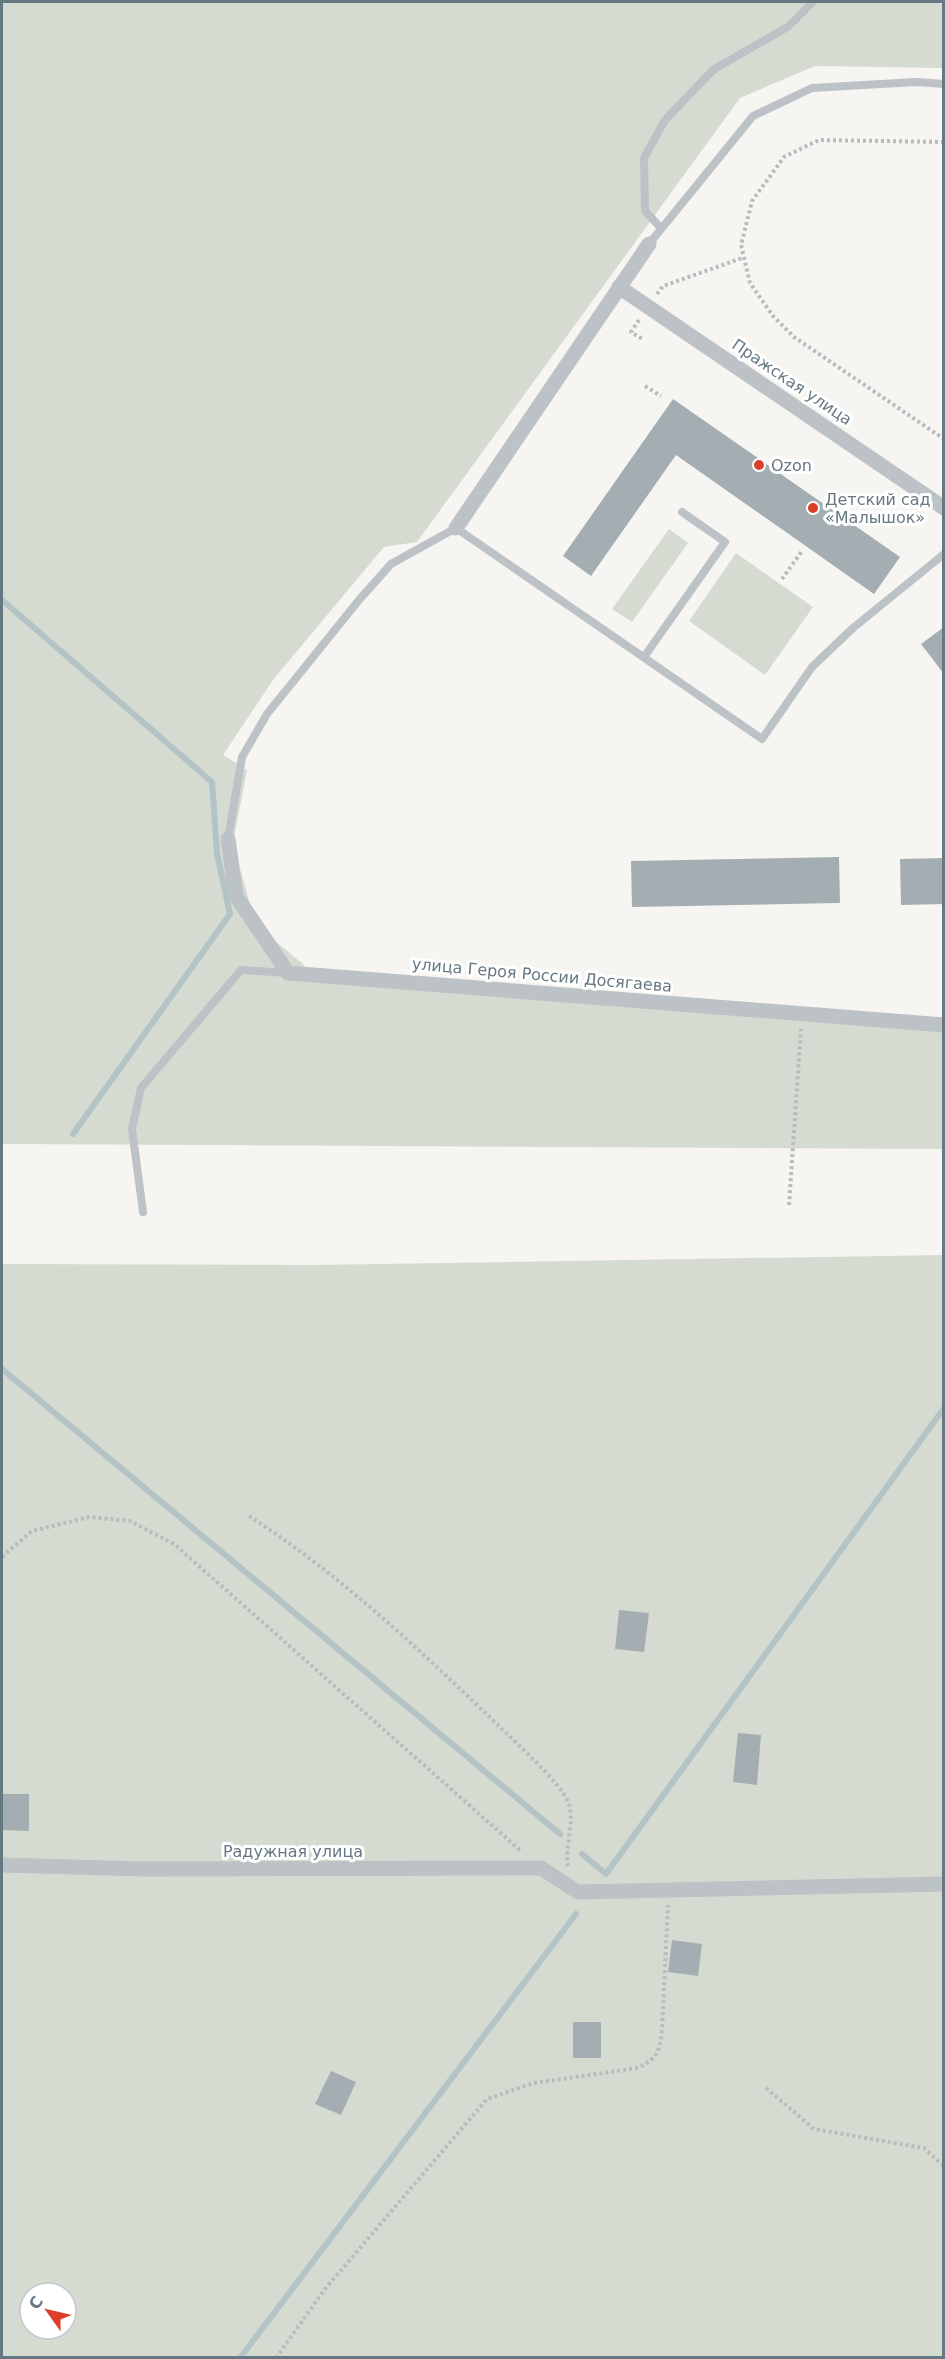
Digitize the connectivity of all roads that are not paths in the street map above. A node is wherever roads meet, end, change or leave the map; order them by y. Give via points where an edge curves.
1 (813, 2) edge
2 (944, 84) edge
3 (660, 227) junction
4 (649, 243) joint
5 (619, 287) junction
6 (944, 508) edge
7 (682, 512) dead end
8 (456, 528) junction
9 (944, 554) edge
10 (644, 657) junction
11 (228, 839) joint
12 (288, 973) junction
13 (944, 1025) edge
14 (143, 1212) dead end
15 (2, 1865) edge
16 (944, 1884) edge

1 - 3 lane via 789,26 713,70 665,120 644,158 645,211
2 - 3 lane via 812,88 753,116
3 - 4 lane
4 - 5 street
5 - 6 street, Пражская улица
5 - 8 street
7 - 10 lane via 725,542
8 - 10 lane
8 - 11 lane via 392,564 358,600 267,714 242,757
9 - 10 lane via 812,667 762,739
11 - 12 street via 236,896
12 - 13 street, улица Героя России Досягаева
12 - 14 lane via 241,970 141,1088 132,1129
15 - 16 street, Радужная улица via 143,1869 541,1868 578,1892

